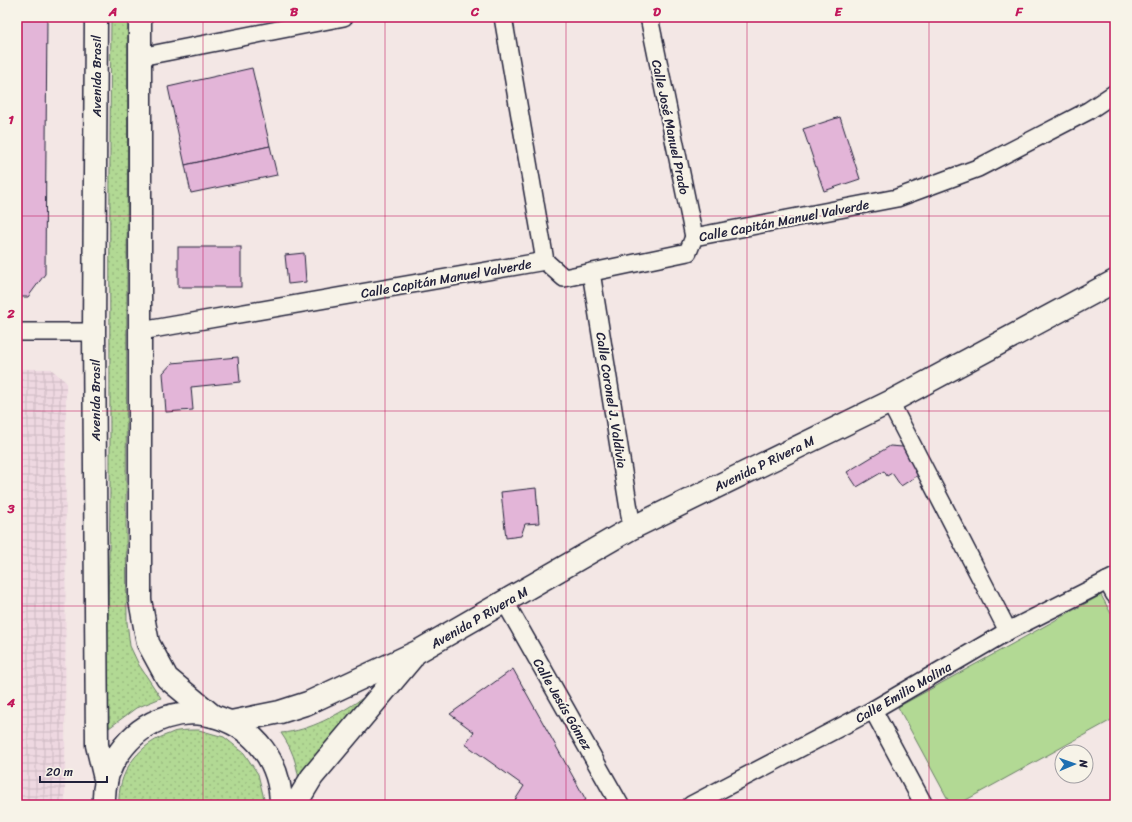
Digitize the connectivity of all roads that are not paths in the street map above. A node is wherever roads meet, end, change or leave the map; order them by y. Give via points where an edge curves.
1 (96, 17) edge
2 (140, 17) edge
3 (344, 17) edge
4 (503, 17) edge
5 (649, 17) edge
6 (140, 57) junction
7 (1115, 93) edge
8 (694, 237) junction
9 (545, 261) junction
10 (591, 272) junction
11 (1115, 280) edge
12 (141, 331) junction
13 (17, 332) edge
14 (94, 332) junction
15 (890, 402) junction
16 (632, 528) junction
17 (1112, 585) edge
18 (505, 602) junction
19 (1008, 632) junction
20 (417, 652) junction
21 (873, 710) junction
22 (222, 719) junction
23 (106, 783) junction
24 (104, 805) edge
25 (281, 805) edge
26 (295, 805) edge
27 (620, 805) edge
28 (691, 805) edge
29 (924, 805) edge

1 - 14 main road, Avenida Brasil
2 - 6 main road
3 - 6 street
4 - 9 street
5 - 8 street, Calle José Manuel Prado
6 - 12 main road
7 - 8 street, Calle Capitán Manuel Valverde via 1088,111 978,168 896,198
8 - 10 street, Calle Capitán Manuel Valverde via 688,252
9 - 10 street, Calle Capitán Manuel Valverde via 564,278
9 - 12 street, Calle Capitán Manuel Valverde
10 - 16 street, Calle Coronel J. Valdivia
11 - 15 main road, Avenida P Rivera M
12 - 22 main road via 140,600 148,643 167,678
13 - 14 street
14 - 23 main road, Avenida Brasil via 97,745
15 - 16 main road, Avenida P Rivera M
15 - 19 street
16 - 18 main road, Avenida P Rivera M
17 - 19 street, Calle Emilio Molina
18 - 20 main road, Avenida P Rivera M
18 - 27 street, Calle Jesús Gómez
19 - 21 street, Calle Emilio Molina
20 - 22 main road, Avenida P Rivera M via 308,703 280,712
20 - 26 main road, Avenida P Rivera M via 312,777
21 - 28 street, Calle Emilio Molina
21 - 29 street
22 - 23 main road via 194,713 176,715 158,720 141,729 116,757
22 - 25 main road via 248,733 263,749 277,777
23 - 24 main road

